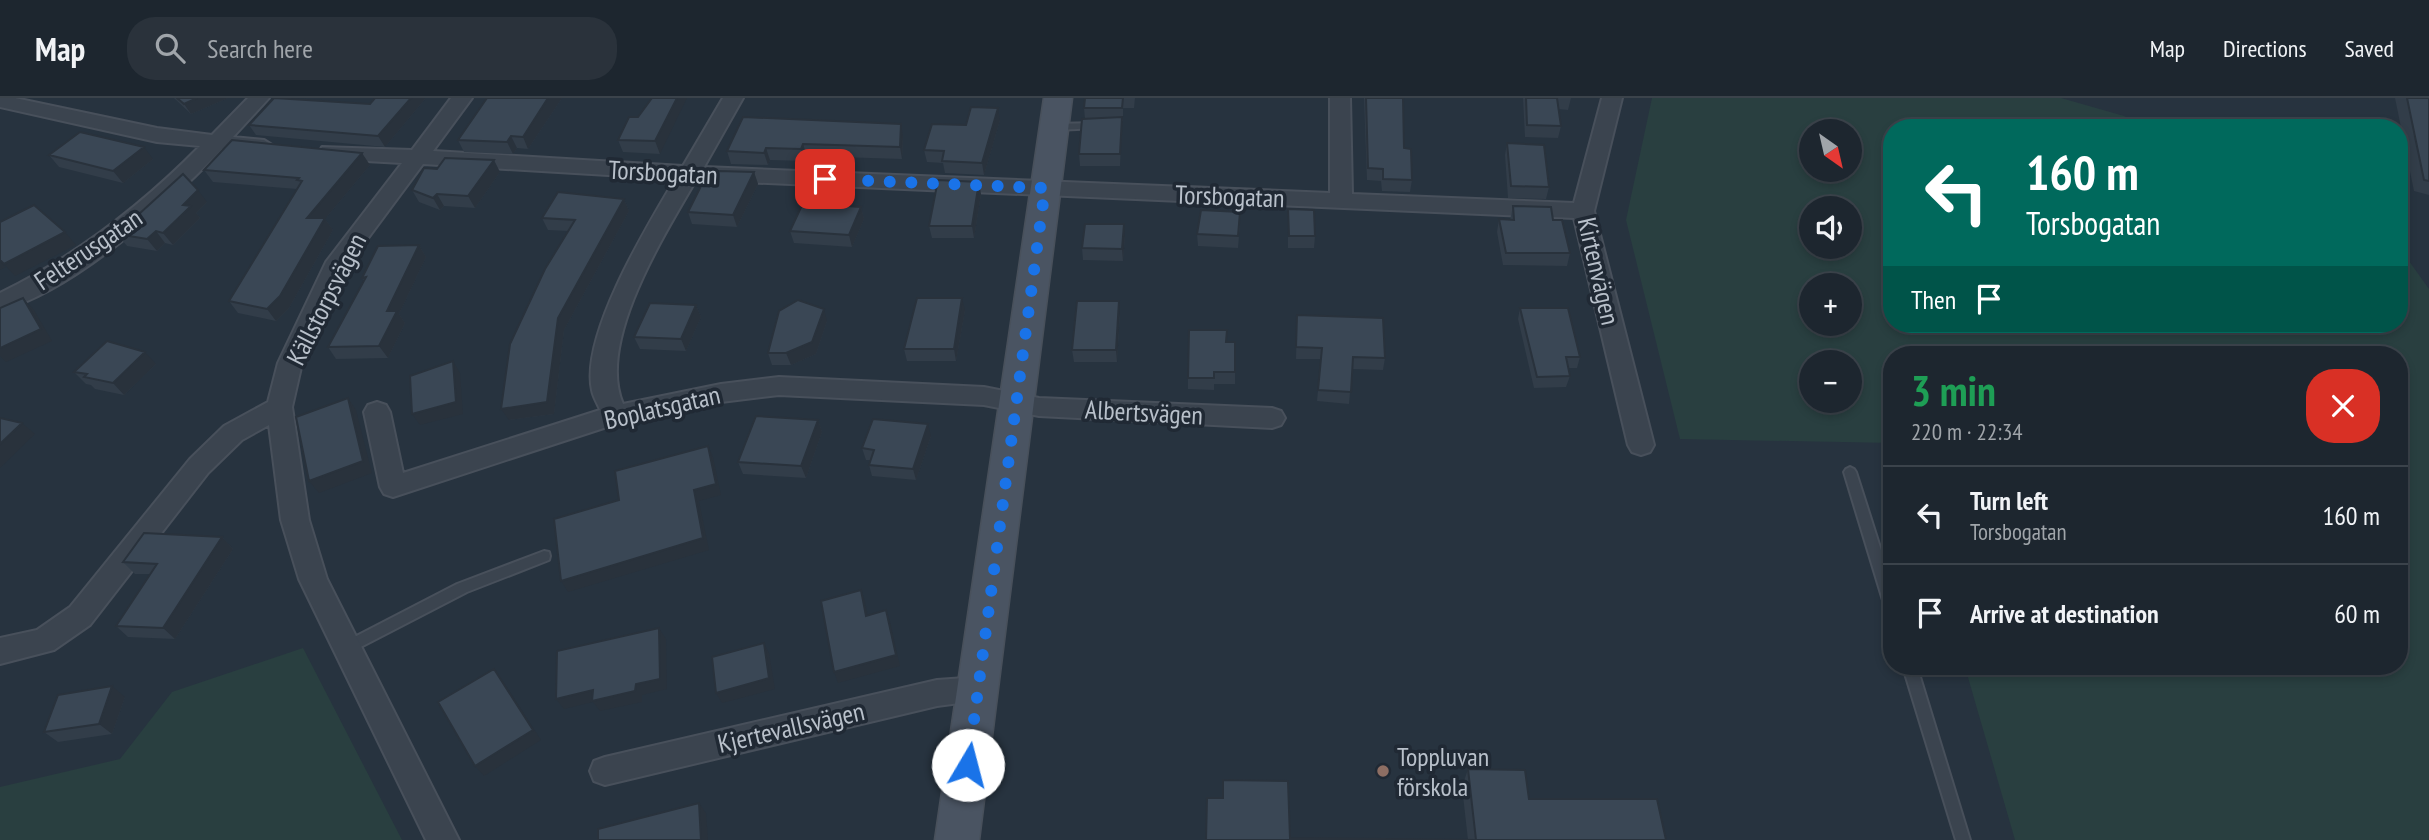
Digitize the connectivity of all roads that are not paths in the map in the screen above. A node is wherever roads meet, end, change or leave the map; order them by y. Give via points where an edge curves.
1 (259, 98) edge
2 (462, 98) edge
3 (733, 98) edge
4 (1340, 98) edge
5 (1612, 98) edge
6 (0, 101) edge
7 (1056, 112) edge
8 (1107, 125) edge
9 (215, 143) junction
10 (289, 149) edge
11 (313, 151) edge
12 (413, 159) junction
13 (689, 173) junction
14 (1045, 188) junction
15 (1341, 200) junction
16 (1583, 211) junction
17 (0, 303) edge
18 (1017, 403) junction
19 (279, 407) junction
20 (377, 412) dead end
21 (615, 415) junction
22 (1272, 418) dead end
23 (1641, 445) dead end
24 (1850, 472) dead end
25 (544, 556) dead end
26 (1883, 578) edge
27 (346, 648) junction
28 (0, 651) edge
29 (1912, 675) edge
30 (979, 690) junction
31 (605, 771) dead end
32 (443, 840) edge
33 (957, 840) edge
34 (1964, 840) edge

1 - 9 street, Felterusgatan
2 - 12 street, Källstorpsvägen
3 - 13 street
4 - 15 street
5 - 16 street, Kirtenvägen
6 - 9 street
7 - 8 lane
7 - 14 street
9 - 10 street
9 - 17 street, Felterusgatan via 134,219 76,262
11 - 12 street, Torsbogatan
12 - 13 street, Torsbogatan
12 - 19 street, Källstorpsvägen via 338,262 290,363
13 - 14 street, Torsbogatan
13 - 21 street via 634,275 606,347 604,389
14 - 15 street, Torsbogatan
14 - 18 street
15 - 16 street, Torsbogatan
16 - 23 street, Kirtenvägen
18 - 21 street, Boplatsgatan via 984,396 779,386
18 - 22 street, Albertsvägen
18 - 30 street
19 - 27 street, Källstorpsvägen via 295,520 313,579
19 - 28 street via 233,433 199,466 80,616 44,641
20 - 21 street, Boplatsgatan via 393,487
24 - 26 lane
25 - 27 lane via 462,588
27 - 32 street, Källstorpsvägen
29 - 34 lane
30 - 31 street, Kjertevallsvägen via 937,693
30 - 33 street

